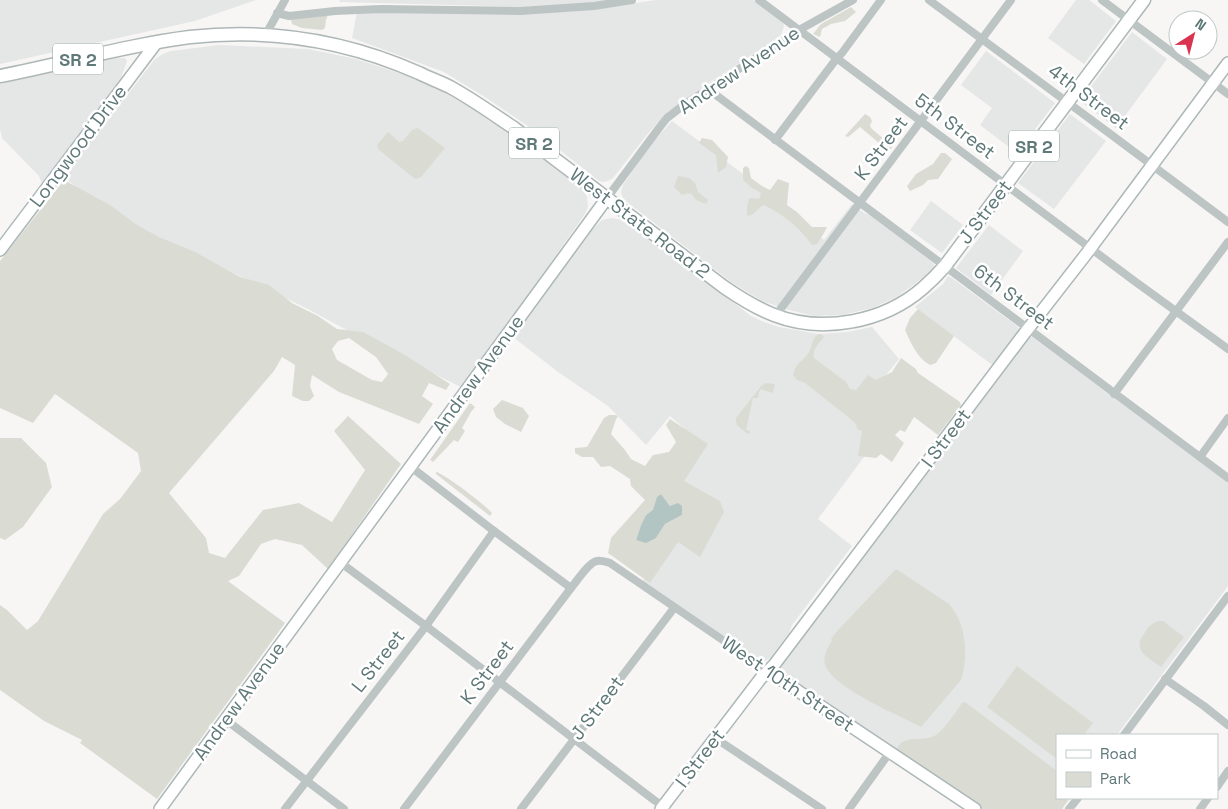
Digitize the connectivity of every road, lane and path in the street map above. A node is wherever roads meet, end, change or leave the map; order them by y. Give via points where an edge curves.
1 (285, 0) edge
2 (632, 0) edge
3 (760, 0) edge
4 (853, 0) edge
5 (881, 0) edge
6 (929, 0) edge
7 (1011, 0) edge
8 (1102, 0) edge
9 (1144, 0) edge
10 (277, 13) junction
11 (1129, 20) junction
12 (799, 30) junction
13 (266, 34) junction
14 (982, 39) junction
15 (157, 42) junction
16 (837, 58) junction
17 (1228, 63) edge
18 (0, 76) edge
19 (1213, 83) junction
20 (708, 89) junction
21 (1228, 94) edge
22 (1067, 102) junction
23 (922, 121) junction
24 (775, 140) junction
25 (1152, 165) junction
26 (1006, 184) junction
27 (607, 198) junction
28 (860, 203) junction
29 (1228, 222) edge
30 (1228, 242) edge
31 (1091, 248) junction
32 (0, 250) edge
33 (944, 266) junction
34 (1176, 311) junction
35 (776, 315) junction
36 (826, 324) joint
37 (1029, 329) junction
38 (1228, 350) edge
39 (1114, 394) junction
40 (1228, 418) edge
41 (1200, 457) junction
42 (411, 467) junction
43 (1228, 478) edge
44 (494, 531) junction
45 (600, 560) joint
46 (341, 563) junction
47 (571, 588) junction
48 (1228, 596) edge
49 (674, 608) junction
50 (426, 626) junction
51 (768, 671) junction
52 (1166, 679) junction
53 (500, 683) junction
54 (226, 720) junction
55 (1228, 725) edge
56 (1125, 734) edge
57 (715, 738) junction
58 (574, 739) junction
59 (890, 752) junction
60 (1228, 771) edge
61 (306, 780) junction
62 (1218, 785) edge
63 (664, 808) edge
64 (160, 809) edge
65 (285, 809) edge
66 (344, 809) edge
67 (404, 809) edge
68 (521, 809) edge
69 (822, 809) edge
70 (849, 809) edge
71 (975, 809) edge

1 - 10 street
2 - 10 street via 520,11 381,9 289,16
3 - 12 street, 5th Street
4 - 12 street, Andrew Avenue
5 - 16 street
6 - 14 street, 4th Street
7 - 14 street, K Street
8 - 11 street
9 - 11 main road, J Street / SR 2
10 - 13 street
11 - 19 street
11 - 22 main road, J Street / SR 2
12 - 16 street, 5th Street
12 - 20 street, Andrew Avenue
13 - 15 main road, West State Road 2 / SR 2 via 211,35
13 - 27 main road, West State Road 2 / SR 2 via 333,43 409,68 448,86 514,128
14 - 22 street, 4th Street
14 - 23 street, K Street
15 - 18 main road, West State Road 2 / SR 2
15 - 32 street, Longwood Drive
16 - 23 street, 5th Street
16 - 24 street
17 - 19 street, I Street
19 - 21 street
19 - 25 street, I Street
20 - 24 street, 6th Street
20 - 27 street, Andrew Avenue via 667,118
22 - 25 street, 4th Street
22 - 26 main road, J Street / SR 2
23 - 26 street, 5th Street
23 - 28 street, K Street
24 - 28 street, 6th Street
25 - 29 street, 4th Street
25 - 31 street, I Street
26 - 31 street, 5th Street
26 - 33 main road, J Street / SR 2
27 - 35 main road, West State Road 2 / SR 2 via 724,287 757,308
27 - 42 street, Andrew Avenue
28 - 33 street, 6th Street
28 - 35 street, K Street
30 - 34 street
31 - 34 street, 5th Street
31 - 37 street, I Street
33 - 36 main road, J Street / SR 2 via 923,289 888,310 850,322
33 - 37 street, 6th Street
34 - 38 street, 5th Street
34 - 39 street
35 - 36 main road, West State Road 2 / SR 2
37 - 39 street, 6th Street
37 - 51 street, I Street
39 - 41 street, 6th Street
40 - 41 street
41 - 43 street, 6th Street
42 - 44 street
42 - 46 street, Andrew Avenue
44 - 47 street
44 - 50 street, L Street
45 - 47 street, K Street via 590,565
45 - 49 street, West 10th Street via 610,563
46 - 50 street
46 - 54 street, Andrew Avenue
47 - 53 street, K Street
48 - 52 street
49 - 51 street, West 10th Street
49 - 58 street, J Street
50 - 53 street
50 - 61 street, L Street
51 - 57 street, I Street
51 - 59 street, West 10th Street
52 - 55 street
52 - 56 street
53 - 58 street
53 - 67 street, K Street
54 - 61 street
54 - 64 street, Andrew Avenue
57 - 63 street, I Street
57 - 69 street
58 - 63 street
58 - 68 street, J Street
59 - 70 street
59 - 71 street, West 10th Street
60 - 62 street
61 - 65 street, L Street
61 - 66 street

